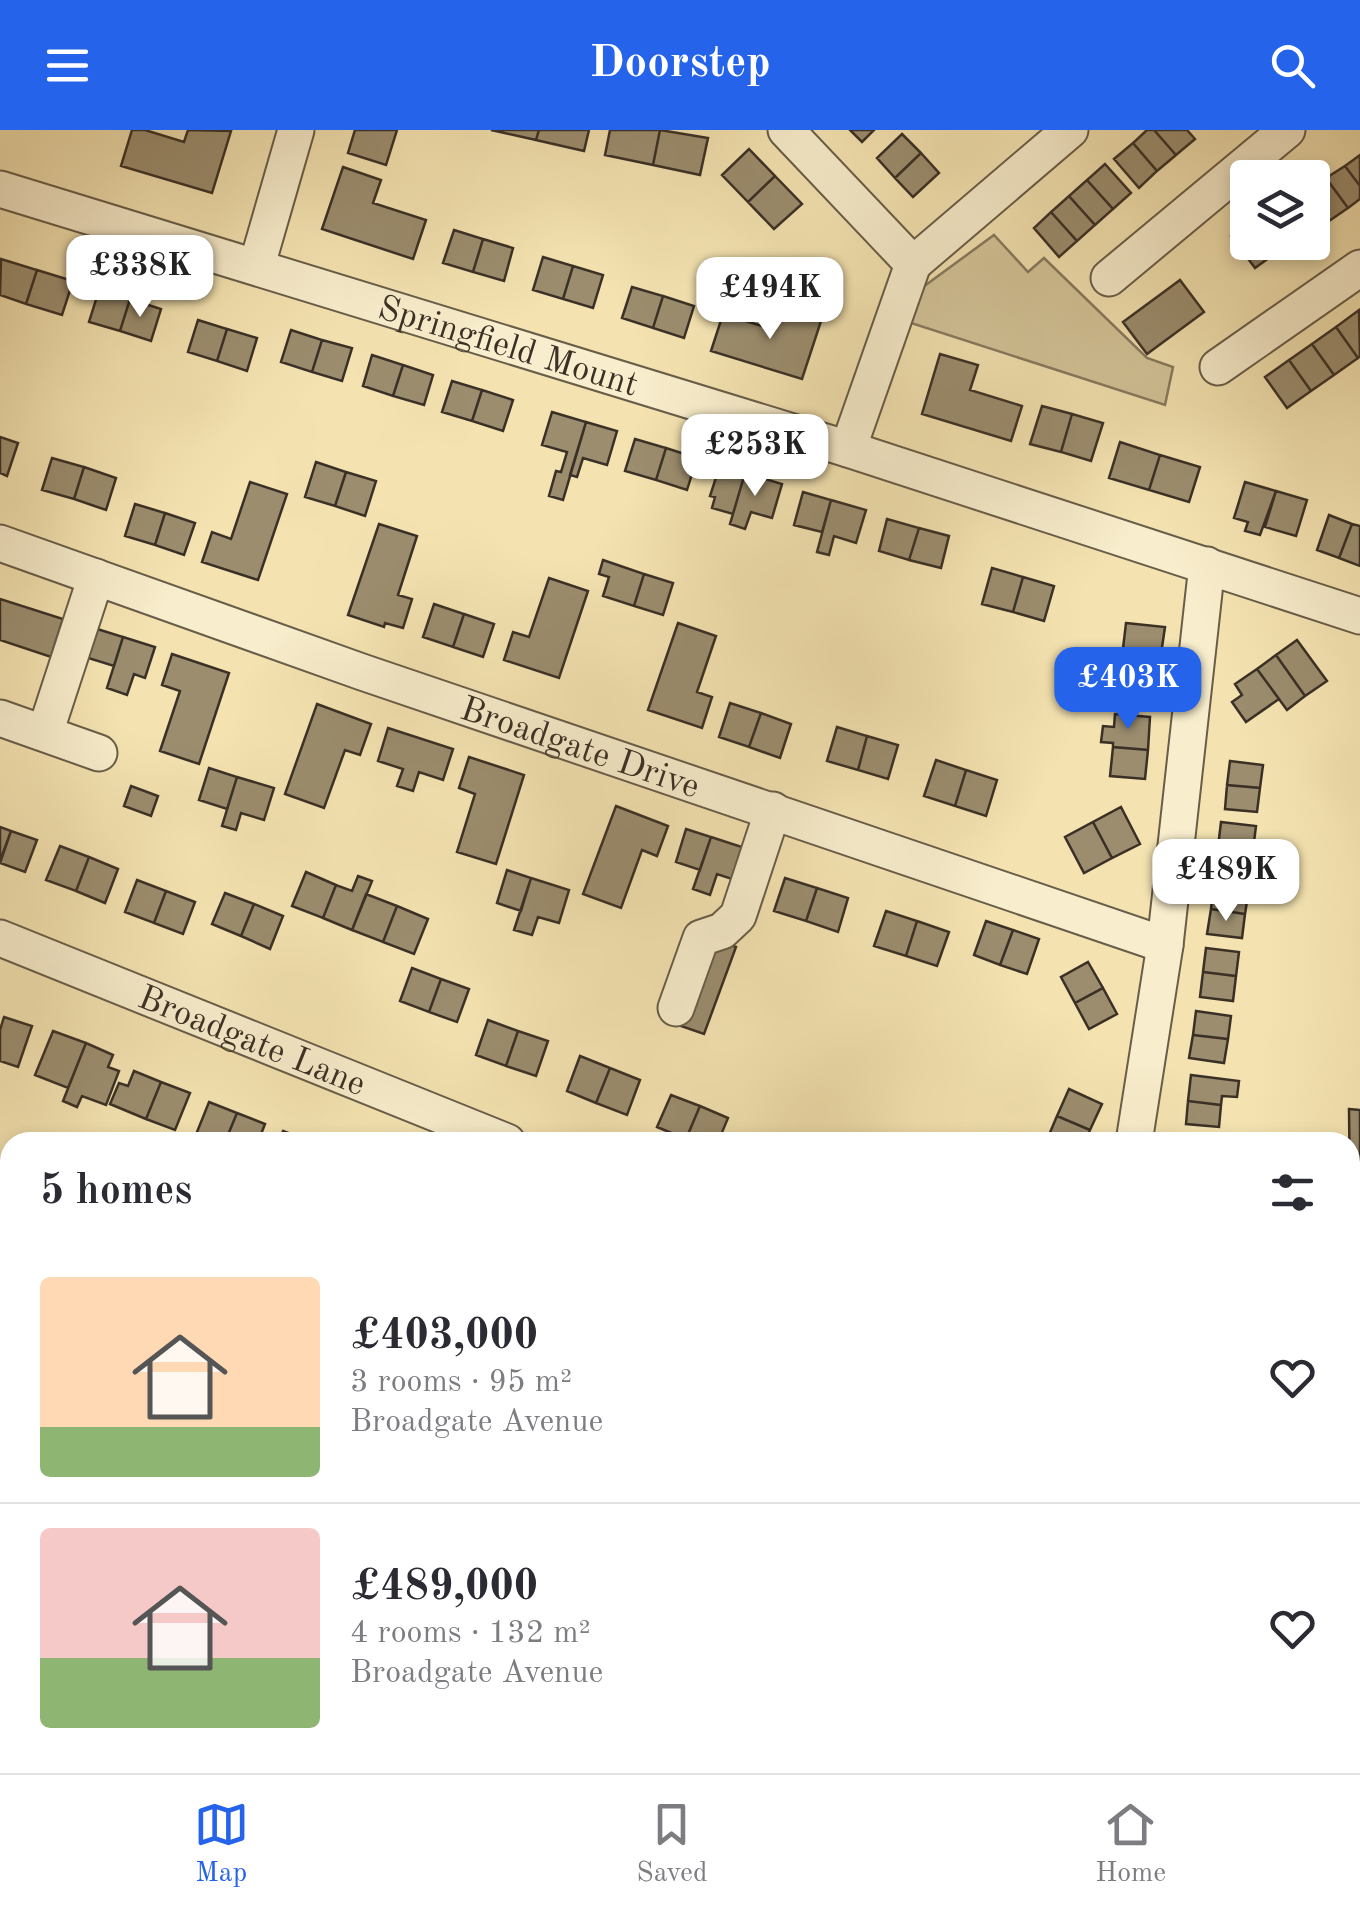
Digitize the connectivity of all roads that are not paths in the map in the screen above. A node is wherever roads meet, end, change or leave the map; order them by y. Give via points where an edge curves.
1 (296, 130) edge
2 (786, 130) edge
3 (1070, 130) edge
4 (1287, 130) edge
5 (0, 189) edge
6 (913, 264) junction
7 (257, 266) junction
8 (1360, 268) edge
9 (1109, 278) dead end
10 (1218, 367) dead end
11 (848, 449) junction
12 (0, 544) edge
13 (1207, 565) junction
14 (96, 577) junction
15 (1360, 616) edge
16 (0, 718) edge
17 (45, 733) junction
18 (99, 753) dead end
19 (773, 810) junction
20 (0, 938) edge
21 (1165, 945) junction
22 (676, 1008) dead end
23 (482, 1132) edge
24 (1136, 1132) edge

1 - 7 street
2 - 6 street
3 - 6 street
4 - 9 street
5 - 7 street, Springfield Mount
6 - 11 street
7 - 11 street, Springfield Mount
8 - 10 street
11 - 13 street, Springfield Mount
12 - 14 street, Broadgate Drive
13 - 15 street, Springfield Mount
13 - 21 street
14 - 17 street
14 - 19 street, Broadgate Drive
16 - 17 street
17 - 18 street
19 - 21 street, Broadgate Drive
19 - 22 street via 738,916 701,938
20 - 23 street, Broadgate Lane
21 - 24 street

